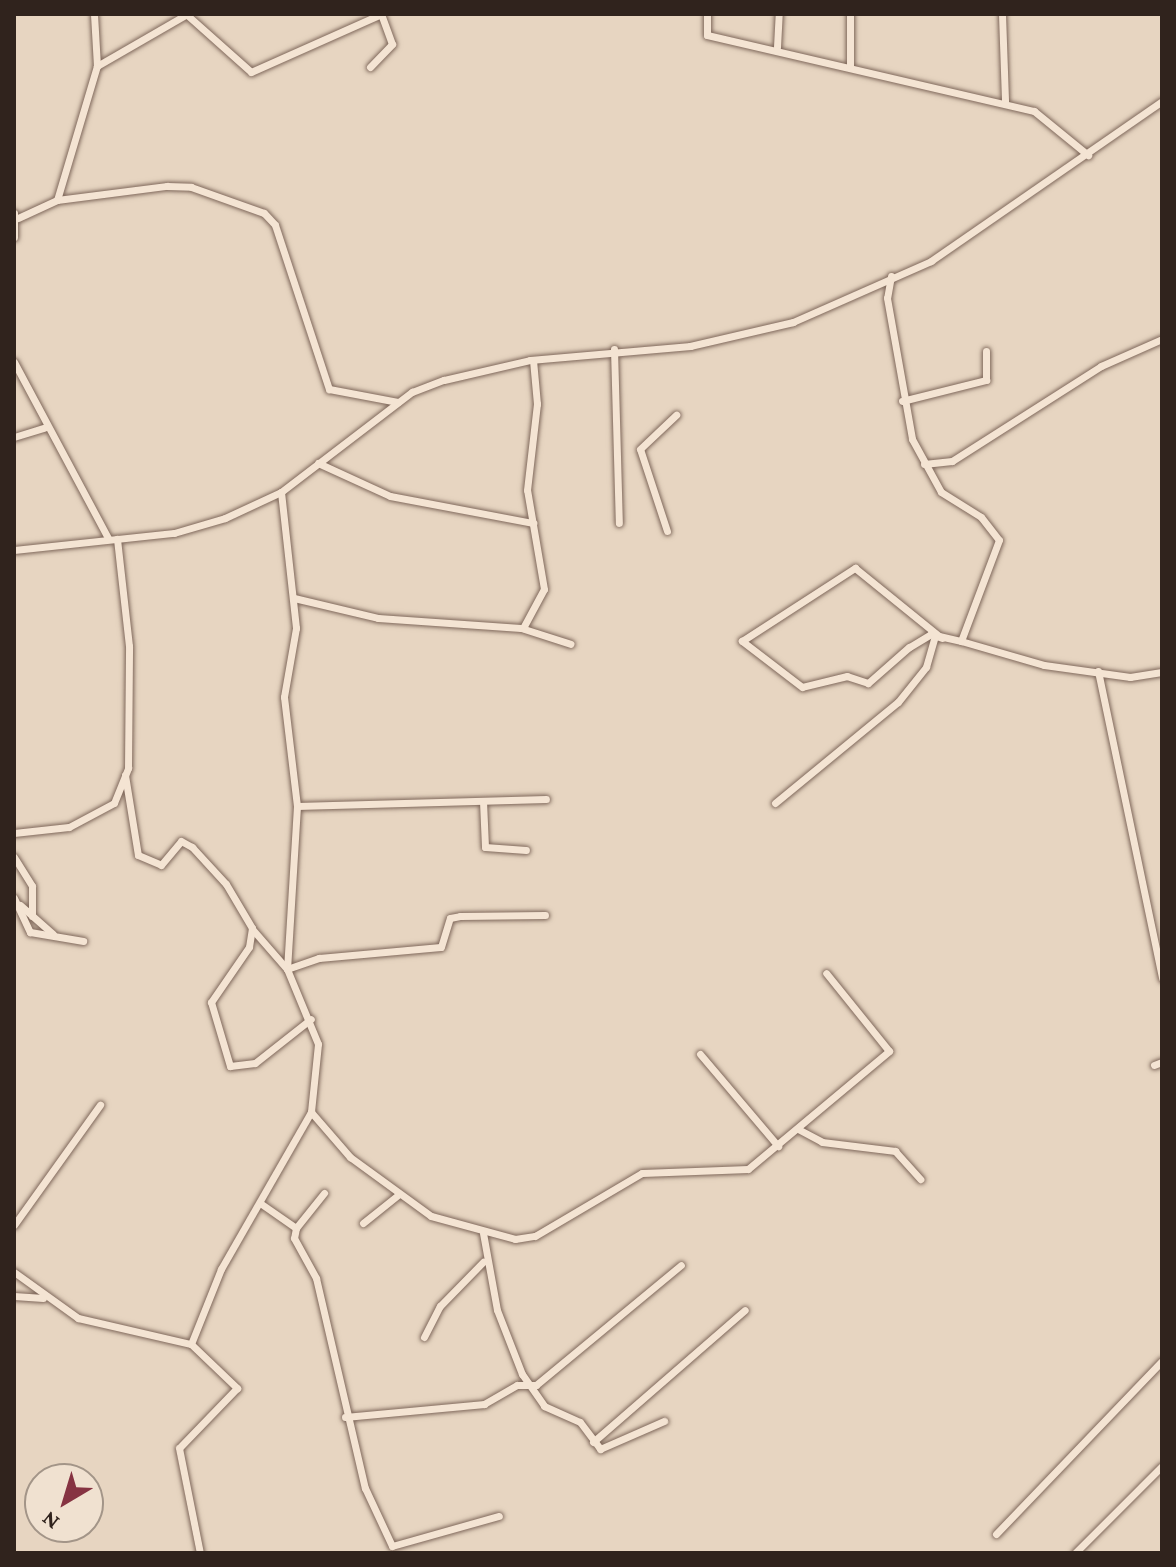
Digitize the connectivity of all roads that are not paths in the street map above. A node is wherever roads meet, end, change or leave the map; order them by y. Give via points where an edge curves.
1 (94, 14) edge
2 (187, 14) edge
3 (381, 14) edge
4 (707, 14) edge
5 (779, 14) edge
6 (850, 14) edge
7 (1002, 14) edge
8 (168, 18) edge
9 (777, 47) junction
10 (850, 65) junction
11 (97, 66) junction
12 (370, 67) dead end
13 (1005, 101) junction
14 (1162, 101) edge
15 (1088, 155) junction
16 (57, 200) junction
17 (16, 215) edge
18 (14, 237) edge
19 (891, 276) junction
20 (1162, 339) edge
21 (614, 349) junction
22 (986, 351) dead end
23 (533, 360) junction
24 (14, 362) edge
25 (902, 401) junction
26 (398, 402) junction
27 (676, 415) dead end
28 (44, 428) junction
29 (14, 437) edge
30 (318, 463) junction
31 (924, 464) junction
32 (281, 492) junction
33 (533, 523) junction
34 (619, 523) dead end
35 (667, 531) dead end
36 (113, 538) junction
37 (14, 550) edge
38 (294, 598) junction
39 (523, 628) junction
40 (938, 637) junction
41 (961, 641) junction
42 (571, 644) dead end
43 (1098, 671) junction
44 (1162, 672) edge
45 (125, 775) junction
46 (546, 799) dead end
47 (129, 801) junction
48 (483, 801) junction
49 (114, 803) junction
50 (775, 803) dead end
51 (297, 806) junction
52 (14, 833) edge
53 (526, 850) dead end
54 (14, 857) edge
55 (14, 898) edge
56 (20, 905) junction
57 (545, 915) dead end
58 (32, 916) junction
59 (252, 928) junction
60 (53, 934) junction
61 (83, 941) dead end
62 (287, 969) junction
63 (826, 973) dead end
64 (1162, 978) edge
65 (311, 1019) junction
66 (700, 1054) dead end
67 (100, 1105) dead end
68 (311, 1112) junction
69 (318, 1124) junction
70 (305, 1125) junction
71 (798, 1129) junction
72 (778, 1146) junction
73 (920, 1179) dead end
74 (324, 1193) dead end
75 (398, 1195) junction
76 (260, 1203) junction
77 (14, 1208) edge
78 (21, 1216) junction
79 (363, 1223) dead end
80 (14, 1225) edge
81 (296, 1228) junction
82 (483, 1233) junction
83 (483, 1262) junction
84 (681, 1265) dead end
85 (14, 1272) edge
86 (14, 1296) edge
87 (44, 1298) junction
88 (745, 1310) dead end
89 (424, 1337) dead end
90 (191, 1344) junction
91 (1162, 1361) edge
92 (530, 1387) junction
93 (345, 1417) junction
94 (664, 1421) dead end
95 (593, 1442) junction
96 (1162, 1466) edge
97 (499, 1516) dead end
98 (996, 1534) dead end
99 (394, 1549) edge
100 (200, 1553) edge
101 (1075, 1553) edge

1 - 11 street
2 - 3 street via 251,72
2 - 8 street
3 - 12 street via 392,44
4 - 9 street via 707,35
5 - 9 street
6 - 10 street
7 - 13 street
8 - 11 street
9 - 10 street
10 - 13 street
11 - 16 street
13 - 15 street via 1063,128
14 - 15 street
15 - 19 street via 931,261
16 - 17 street
16 - 26 street via 186,185 264,213 275,225 329,389
17 - 18 street
19 - 21 street via 793,322 690,346
19 - 25 street
20 - 31 street via 1101,366 952,461
21 - 23 street
21 - 34 street
22 - 25 street via 986,380
23 - 26 street via 444,380
23 - 33 street via 537,404 527,474
24 - 28 street
25 - 31 street
26 - 30 street
27 - 35 street via 640,449
28 - 29 street
28 - 36 street
30 - 32 street
30 - 33 street via 390,496
31 - 41 street via 941,492 981,517 999,540
32 - 36 street via 204,526
32 - 38 street
33 - 39 street via 544,589
36 - 37 street
36 - 45 street via 129,646
38 - 39 street via 378,618
38 - 51 street via 284,697
39 - 42 street
40 - 40 street via 855,568 742,641 802,687 847,676 868,683
40 - 41 street
40 - 50 street via 926,667 898,702
41 - 43 street via 1044,665
43 - 44 street
43 - 64 street
45 - 47 street
45 - 49 street
46 - 48 street
47 - 49 street
47 - 59 street via 138,855 161,865 181,841 192,847 222,877
48 - 51 street
48 - 53 street via 485,847
49 - 52 street via 69,827
51 - 62 street
54 - 58 street via 32,886
55 - 56 street
56 - 58 street
56 - 60 street via 30,932
57 - 62 street via 450,918 441,947 319,958
58 - 60 street
59 - 62 street
59 - 65 street via 249,947 211,1002 230,1066 255,1063
60 - 61 street
62 - 65 street
63 - 71 street via 889,1051
65 - 68 street via 319,1067
66 - 72 street
67 - 78 street
68 - 69 street
68 - 70 street
69 - 70 street
69 - 75 street
70 - 76 street
71 - 72 street
71 - 73 street via 822,1142 895,1151
72 - 82 street via 741,1171 642,1173 535,1236
74 - 81 street
75 - 79 street
75 - 82 street
76 - 81 street
76 - 90 street
77 - 78 street
78 - 80 street
81 - 93 street via 294,1238 316,1278
82 - 83 street
83 - 89 street via 440,1306
83 - 92 street
84 - 92 street
85 - 87 street
86 - 87 street
87 - 90 street via 95,1323
88 - 95 street
90 - 100 street via 237,1388 179,1448
91 - 98 street
92 - 93 street via 517,1385 484,1404
92 - 95 street via 552,1413 580,1422
93 - 99 street via 365,1488
94 - 95 street via 620,1444 600,1449
96 - 101 street
97 - 99 street

